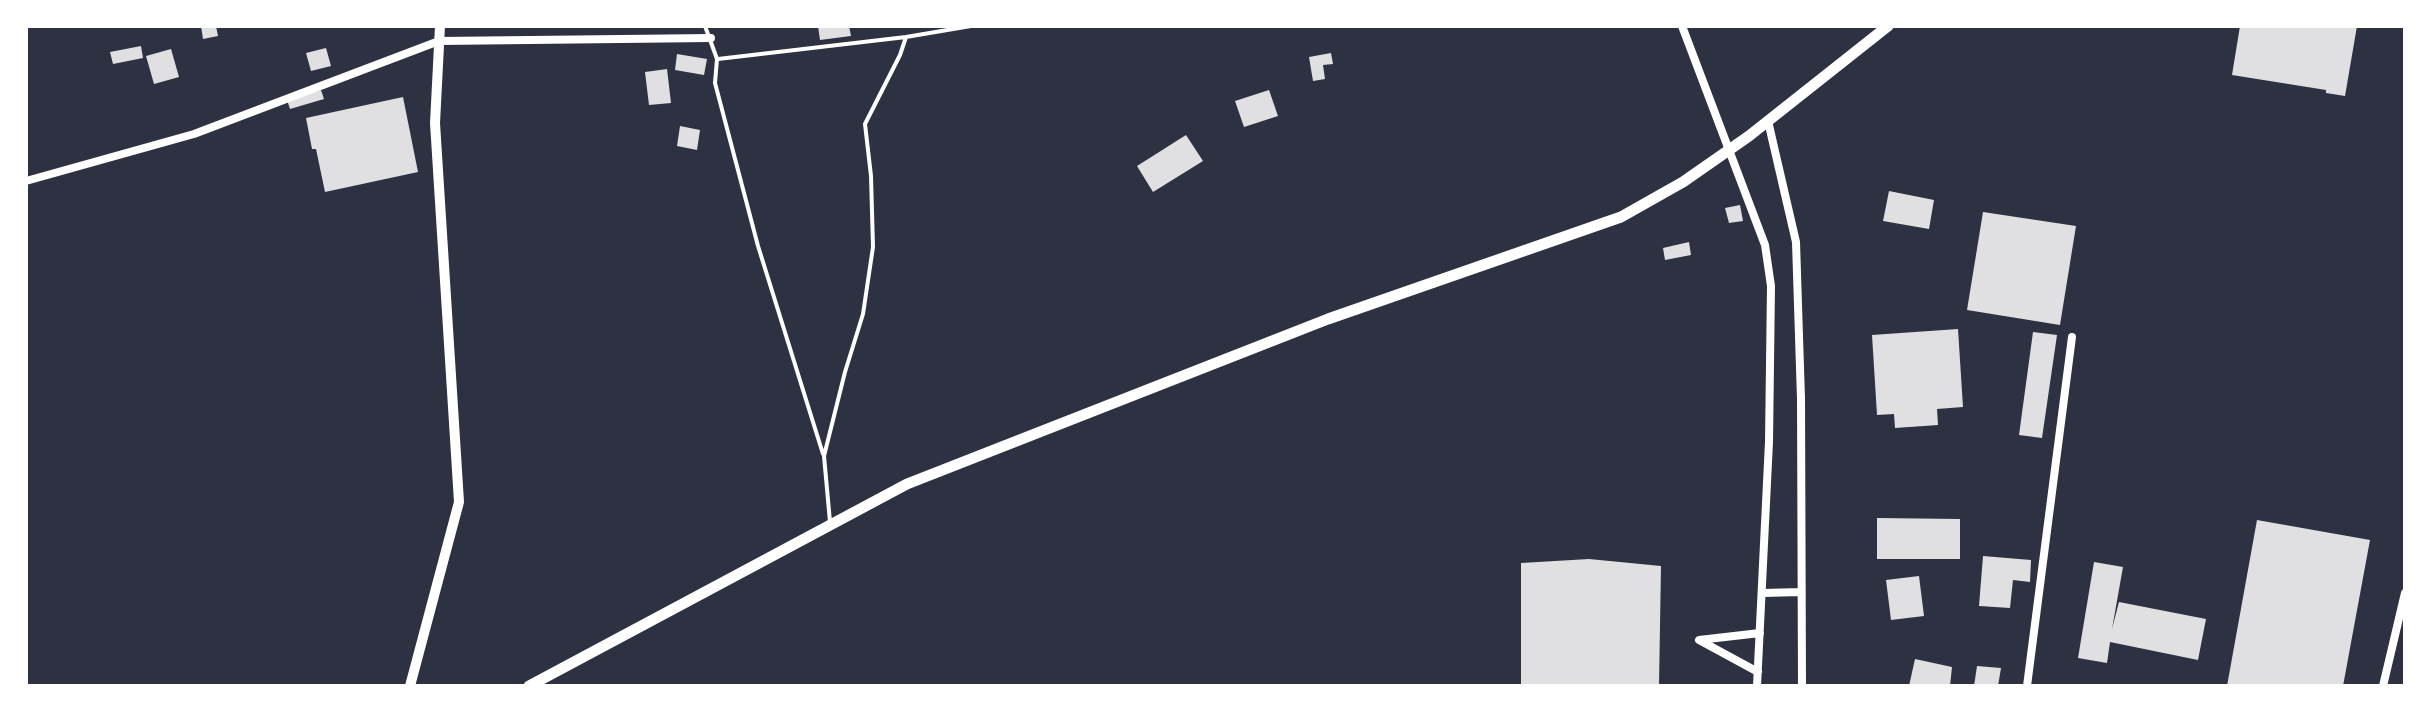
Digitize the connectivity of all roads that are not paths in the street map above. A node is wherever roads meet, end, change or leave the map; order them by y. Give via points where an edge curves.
1 (440, 26) edge
2 (705, 26) edge
3 (971, 26) edge
4 (1682, 26) edge
5 (1888, 26) edge
6 (906, 37) junction
7 (711, 38) junction
8 (439, 41) junction
9 (717, 59) junction
10 (1768, 121) junction
11 (1730, 149) junction
12 (26, 181) edge
13 (2072, 337) dead end
14 (824, 456) junction
15 (830, 525) junction
16 (1801, 592) junction
17 (1763, 593) junction
18 (2405, 593) edge
19 (1760, 633) junction
20 (1758, 672) junction
21 (410, 686) edge
22 (529, 686) edge
23 (1757, 686) edge
24 (1802, 686) edge
25 (2027, 686) edge
26 (2383, 686) edge

1 - 8 street
2 - 7 lane
3 - 6 lane
4 - 11 street
5 - 10 main road
6 - 9 lane
6 - 14 lane via 865,124 873,247 863,314
7 - 8 street
7 - 9 lane
8 - 12 street via 194,134
8 - 21 street via 435,123 459,502
9 - 14 lane via 715,83 722,113
10 - 11 main road
10 - 16 street via 1796,242
11 - 15 main road via 1621,217 1299,331 907,484
11 - 17 street via 1765,245 1771,286
13 - 25 street
14 - 15 lane
15 - 22 main road
16 - 17 street
16 - 24 street
17 - 19 street
18 - 26 street
19 - 20 street
19 - 20 street via 1699,640
20 - 23 street

